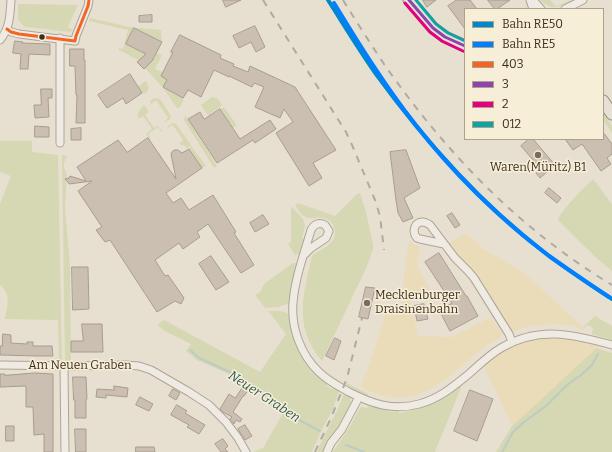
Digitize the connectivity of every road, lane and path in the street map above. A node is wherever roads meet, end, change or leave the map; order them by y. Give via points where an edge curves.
1 (11, 0) edge
2 (88, 0) edge
3 (409, 0) edge
4 (531, 0) edge
5 (581, 1) edge
6 (540, 8) edge
7 (567, 8) edge
8 (7, 29) junction
9 (60, 38) junction
10 (0, 40) edge
11 (464, 46) edge
12 (604, 102) edge
13 (612, 114) edge
14 (60, 143) dead end
15 (444, 244) dead end
16 (304, 255) dead end
17 (512, 342) junction
18 (612, 345) edge
19 (0, 365) edge
20 (64, 366) junction
21 (359, 397) junction
22 (65, 452) edge
23 (246, 452) edge
24 (326, 452) edge

1 - 8 street
2 - 9 street via 75,41
3 - 11 main road via 433,28 444,37
4 - 6 street
5 - 7 street
8 - 9 street via 19,34
8 - 10 street
9 - 14 street
12 - 13 main road
15 - 17 street via 474,278
16 - 21 street via 292,310 299,342 319,372 332,383
17 - 18 street via 554,334
17 - 21 street via 493,353 444,393 426,402 393,407 378,405
19 - 20 street, Am Neuen Graben
20 - 22 street
20 - 23 street, Am Neuen Graben via 126,365 139,366 155,373 209,405 226,422
21 - 24 street

